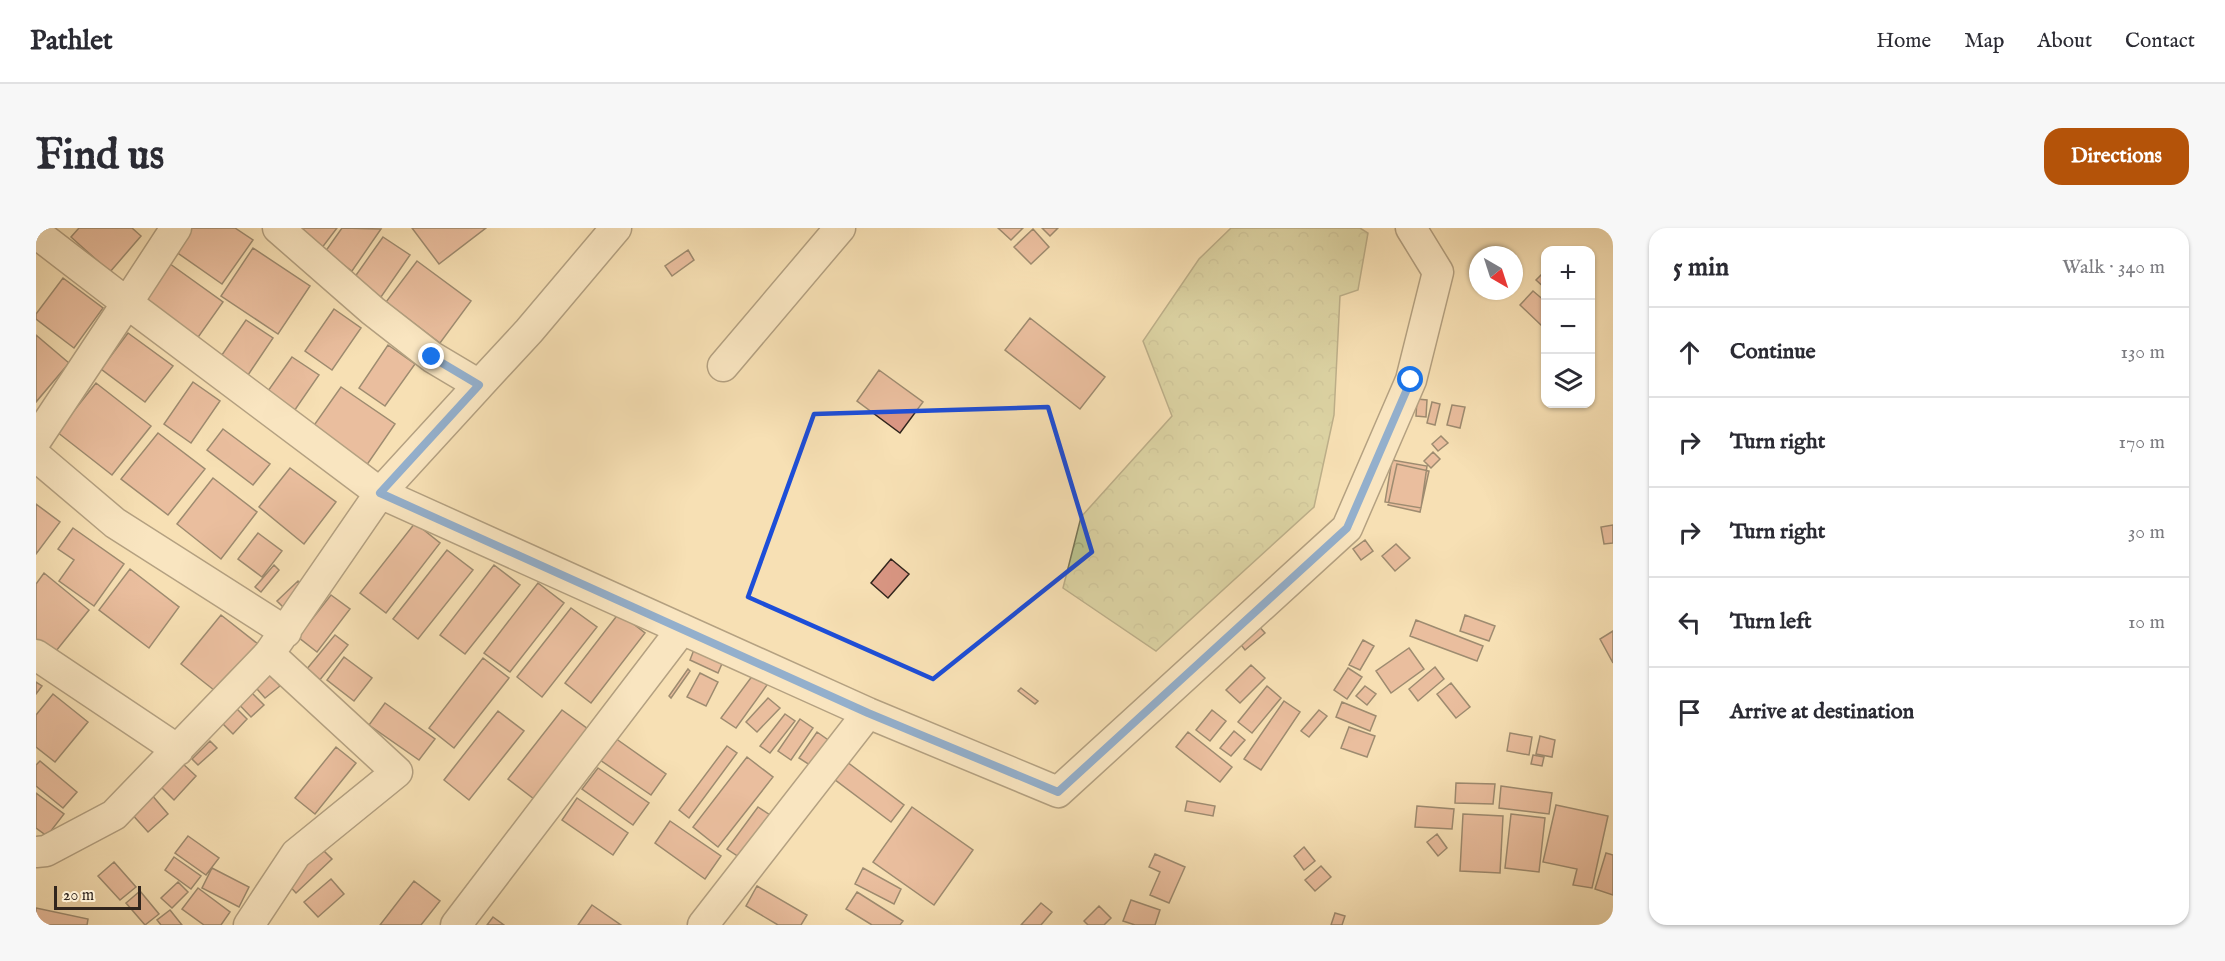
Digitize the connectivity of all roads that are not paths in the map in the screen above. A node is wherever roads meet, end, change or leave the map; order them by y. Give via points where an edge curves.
1 (176, 228) edge
2 (278, 228) edge
3 (616, 228) edge
4 (840, 228) edge
5 (1411, 228) edge
6 (36, 232) edge
7 (127, 303) junction
8 (723, 366) dead end
9 (479, 385) junction
10 (36, 440) edge
11 (36, 456) edge
12 (380, 493) junction
13 (682, 629) junction
14 (278, 643) junction
15 (36, 655) edge
16 (868, 713) junction
17 (178, 750) junction
18 (36, 852) edge
19 (249, 925) edge
20 (456, 925) edge
21 (703, 925) edge

1 - 7 street
2 - 9 street via 382,318 432,357
3 - 9 street
4 - 8 street
5 - 16 street via 1438,272 1411,380 1347,528 1058,792
6 - 7 street
7 - 10 street
7 - 12 street
9 - 12 street
11 - 14 street via 116,523
12 - 13 street
12 - 14 street
13 - 16 street
13 - 20 street
14 - 17 street
14 - 19 street via 398,772 296,854
15 - 17 street
16 - 21 street
17 - 18 street via 114,815 46,851

